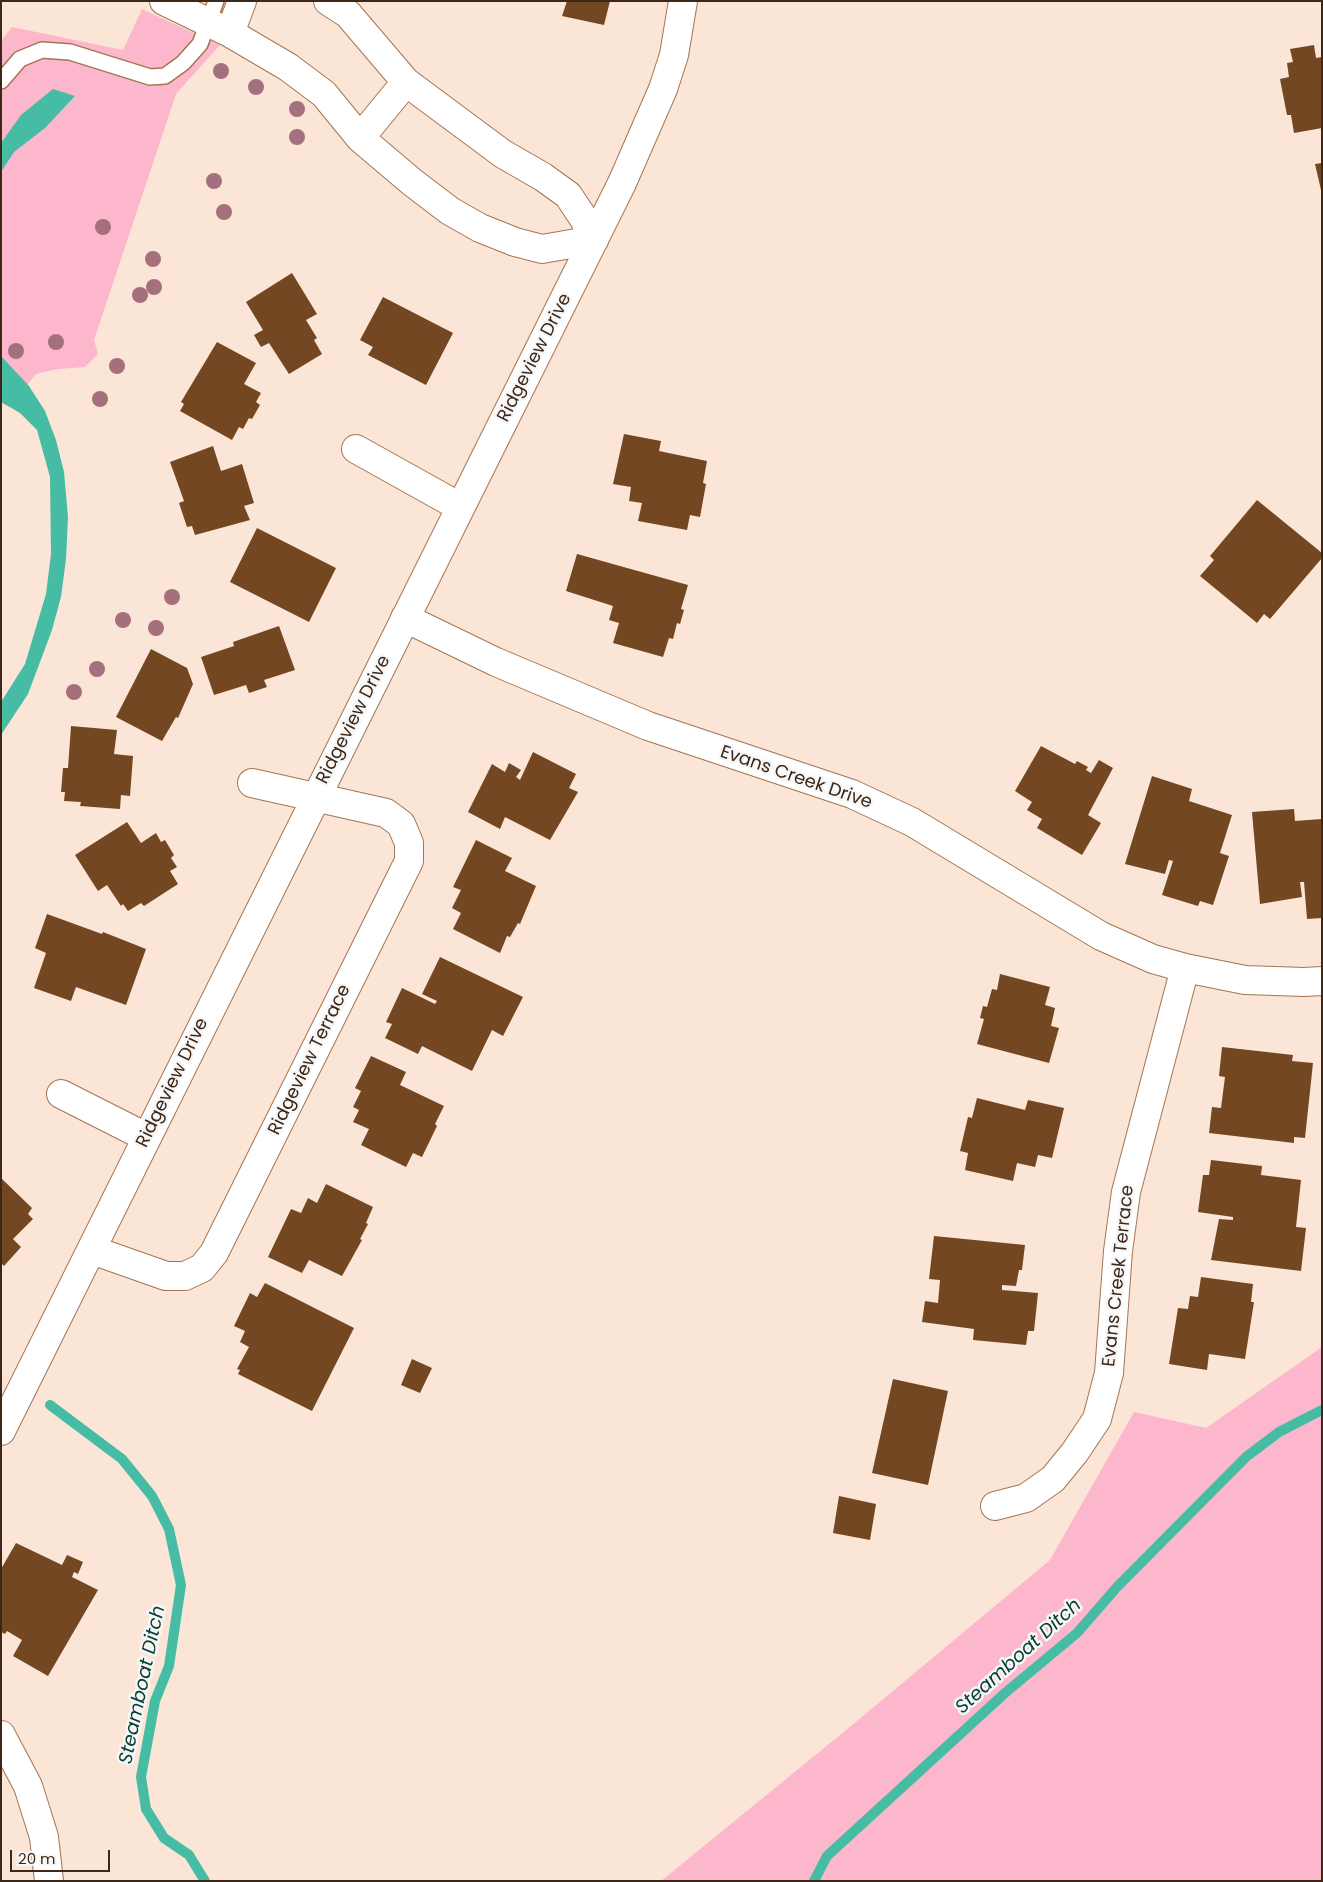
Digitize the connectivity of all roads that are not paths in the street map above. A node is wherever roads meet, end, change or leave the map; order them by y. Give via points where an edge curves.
1 (164, 1) edge
2 (242, 1) edge
3 (328, 1) edge
4 (683, 1) edge
5 (218, 19) edge
6 (1, 81) edge
7 (406, 82) junction
8 (360, 138) junction
9 (594, 240) junction
10 (356, 449) dead end
11 (460, 507) junction
12 (405, 618) junction
13 (252, 783) dead end
14 (316, 798) junction
15 (1185, 968) junction
16 (1322, 981) edge
17 (61, 1094) dead end
18 (146, 1137) junction
19 (92, 1250) junction
20 (1, 1431) edge
21 (995, 1506) dead end
22 (1, 1735) edge
23 (49, 1881) edge

1 - 5 street
2 - 5 street
3 - 7 street via 348,14
4 - 9 street, Ridgeview Drive via 674,55 663,89
5 - 6 lane via 184,63 165,76 150,77 70,52 42,50 20,58
5 - 8 street via 324,94
7 - 8 street
7 - 9 street via 503,154 568,195
8 - 9 street via 442,205 480,228 542,249
9 - 11 street, Ridgeview Drive
10 - 11 street
11 - 12 street, Ridgeview Drive
12 - 14 street, Ridgeview Drive
12 - 15 street, Evans Creek Drive via 496,662 648,726 852,794 912,822 1101,936 1154,959
13 - 14 street, Ridgeview Terrace
14 - 18 street, Ridgeview Drive
14 - 19 street, Ridgeview Terrace via 386,813 400,824 409,843 409,860 214,1253 202,1268 186,1276 166,1276
15 - 16 street, Evans Creek Drive via 1245,980
15 - 21 street, Evans Creek Terrace via 1126,1192 1109,1373 1097,1419 1053,1479 1026,1498
17 - 18 street
18 - 19 street, Ridgeview Drive
19 - 20 street, Ridgeview Drive
22 - 23 street via 28,1786 44,1837

